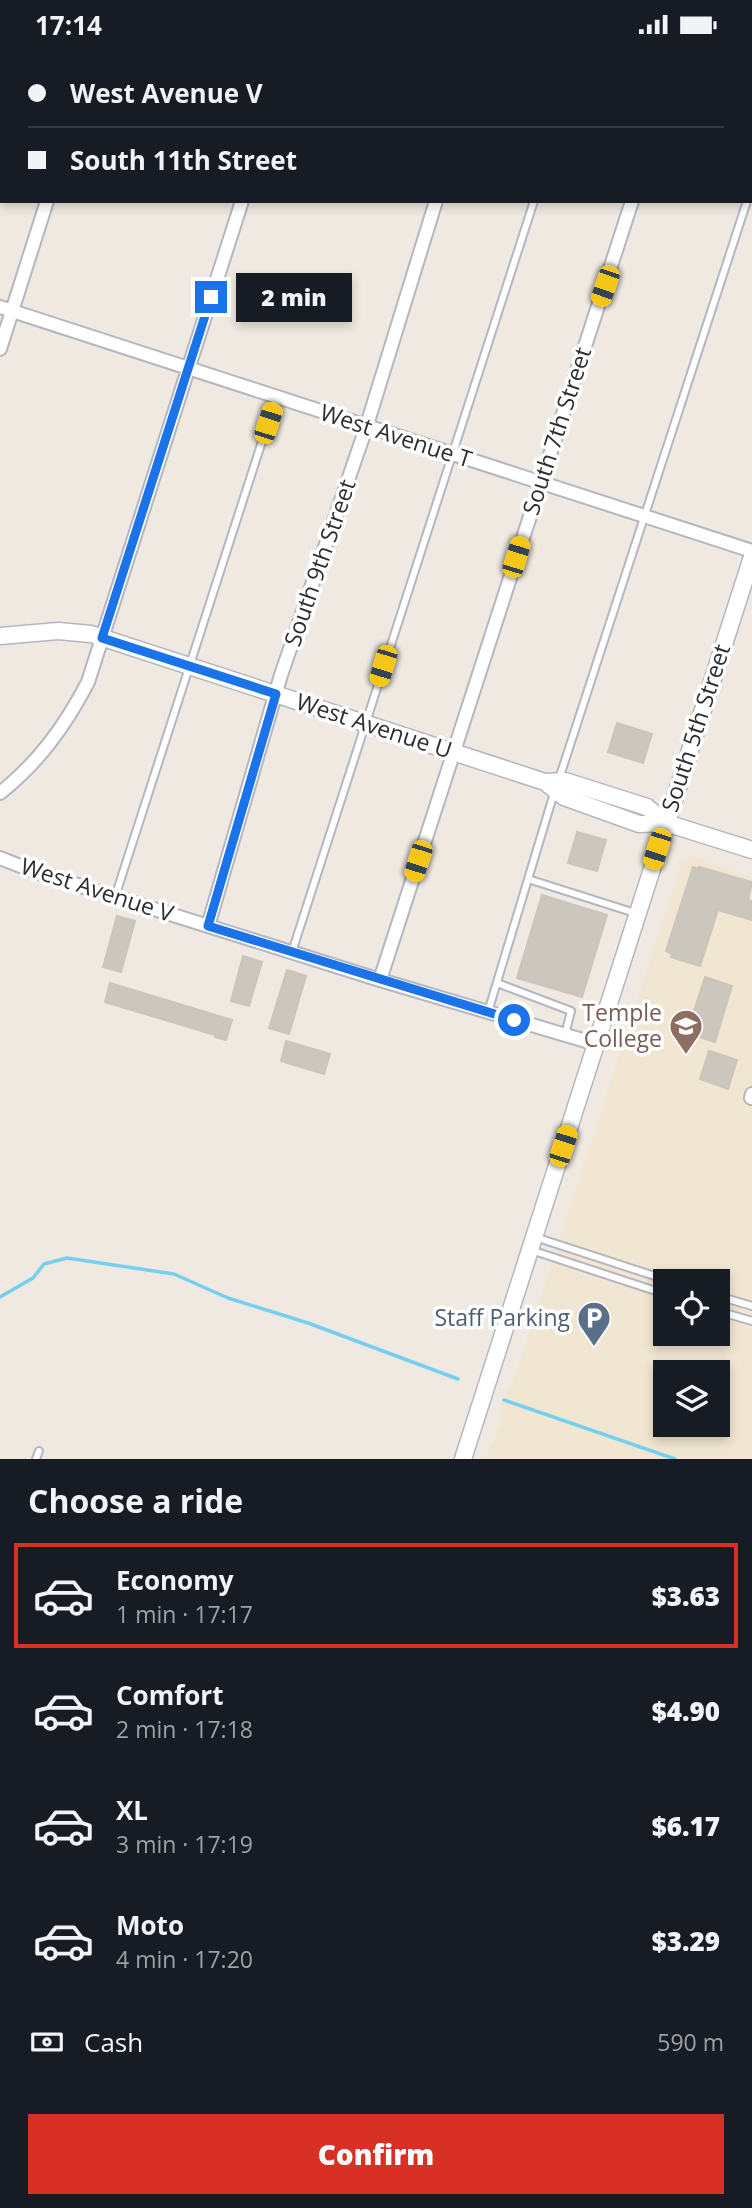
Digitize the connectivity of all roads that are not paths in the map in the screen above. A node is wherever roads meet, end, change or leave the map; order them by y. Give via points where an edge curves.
1 (46, 203) edge
2 (241, 203) edge
3 (435, 203) edge
4 (533, 203) edge
5 (631, 203) edge
6 (746, 203) edge
7 (6, 309) edge
8 (0, 349) edge
9 (188, 369) junction
10 (276, 398) junction
11 (366, 428) junction
12 (451, 454) junction
13 (540, 481) junction
14 (645, 516) junction
15 (752, 551) edge
16 (752, 557) edge
17 (0, 636) edge
18 (102, 638) junction
19 (190, 665) junction
20 (276, 694) junction
21 (366, 723) junction
22 (454, 751) junction
23 (553, 784) junction
24 (0, 793) edge
25 (666, 823) junction
26 (752, 850) edge
27 (0, 858) edge
28 (528, 879) junction
29 (115, 897) junction
30 (637, 914) junction
31 (208, 926) junction
32 (292, 953) junction
33 (380, 980) junction
34 (496, 983) junction
35 (488, 1012) junction
36 (565, 1035) junction
37 (596, 1044) junction
38 (531, 1243) junction
39 (653, 1276) edge
40 (653, 1289) edge
41 (730, 1299) edge
42 (752, 1305) edge
43 (730, 1315) edge
44 (752, 1321) edge
45 (463, 1459) edge

1 - 7 street
2 - 9 street
3 - 11 street, South 9th Street
4 - 12 lane
5 - 13 street, South 7th Street
6 - 14 lane
7 - 8 street
7 - 9 street, West Avenue T
9 - 10 street, West Avenue T
9 - 18 street
10 - 11 street, West Avenue T
10 - 19 lane
11 - 12 street, West Avenue T
11 - 20 street, South 9th Street
12 - 13 street, West Avenue T
12 - 21 lane
13 - 14 street, West Avenue T
13 - 22 street, South 7th Street
14 - 15 street, West Avenue T
14 - 23 lane
16 - 25 street, South 5th Street
17 - 18 street, West Avenue U via 58,631
18 - 19 street, West Avenue U
18 - 24 street via 88,681 63,728
19 - 20 street, West Avenue U
19 - 29 lane
20 - 21 street, West Avenue U
20 - 31 street, South 9th Street
21 - 22 street, West Avenue U
21 - 32 lane
22 - 23 street, West Avenue U
22 - 33 street, South 7th Street
23 - 25 street, West Avenue U via 564,797 639,824
23 - 28 lane
25 - 26 street, West Avenue U
25 - 30 street, South 5th Street
27 - 29 street, West Avenue V
28 - 30 lane
28 - 34 lane
29 - 31 street, West Avenue V
30 - 37 street, South 5th Street
31 - 32 street, West Avenue V
32 - 33 street, West Avenue V
33 - 35 street, West Avenue V
34 - 35 lane
34 - 36 lane via 571,1011
35 - 36 street, West Avenue V
36 - 37 street, West Avenue V
37 - 38 street, South 5th Street
38 - 39 lane
38 - 40 lane
38 - 45 street, South 5th Street
41 - 42 lane
43 - 44 lane

